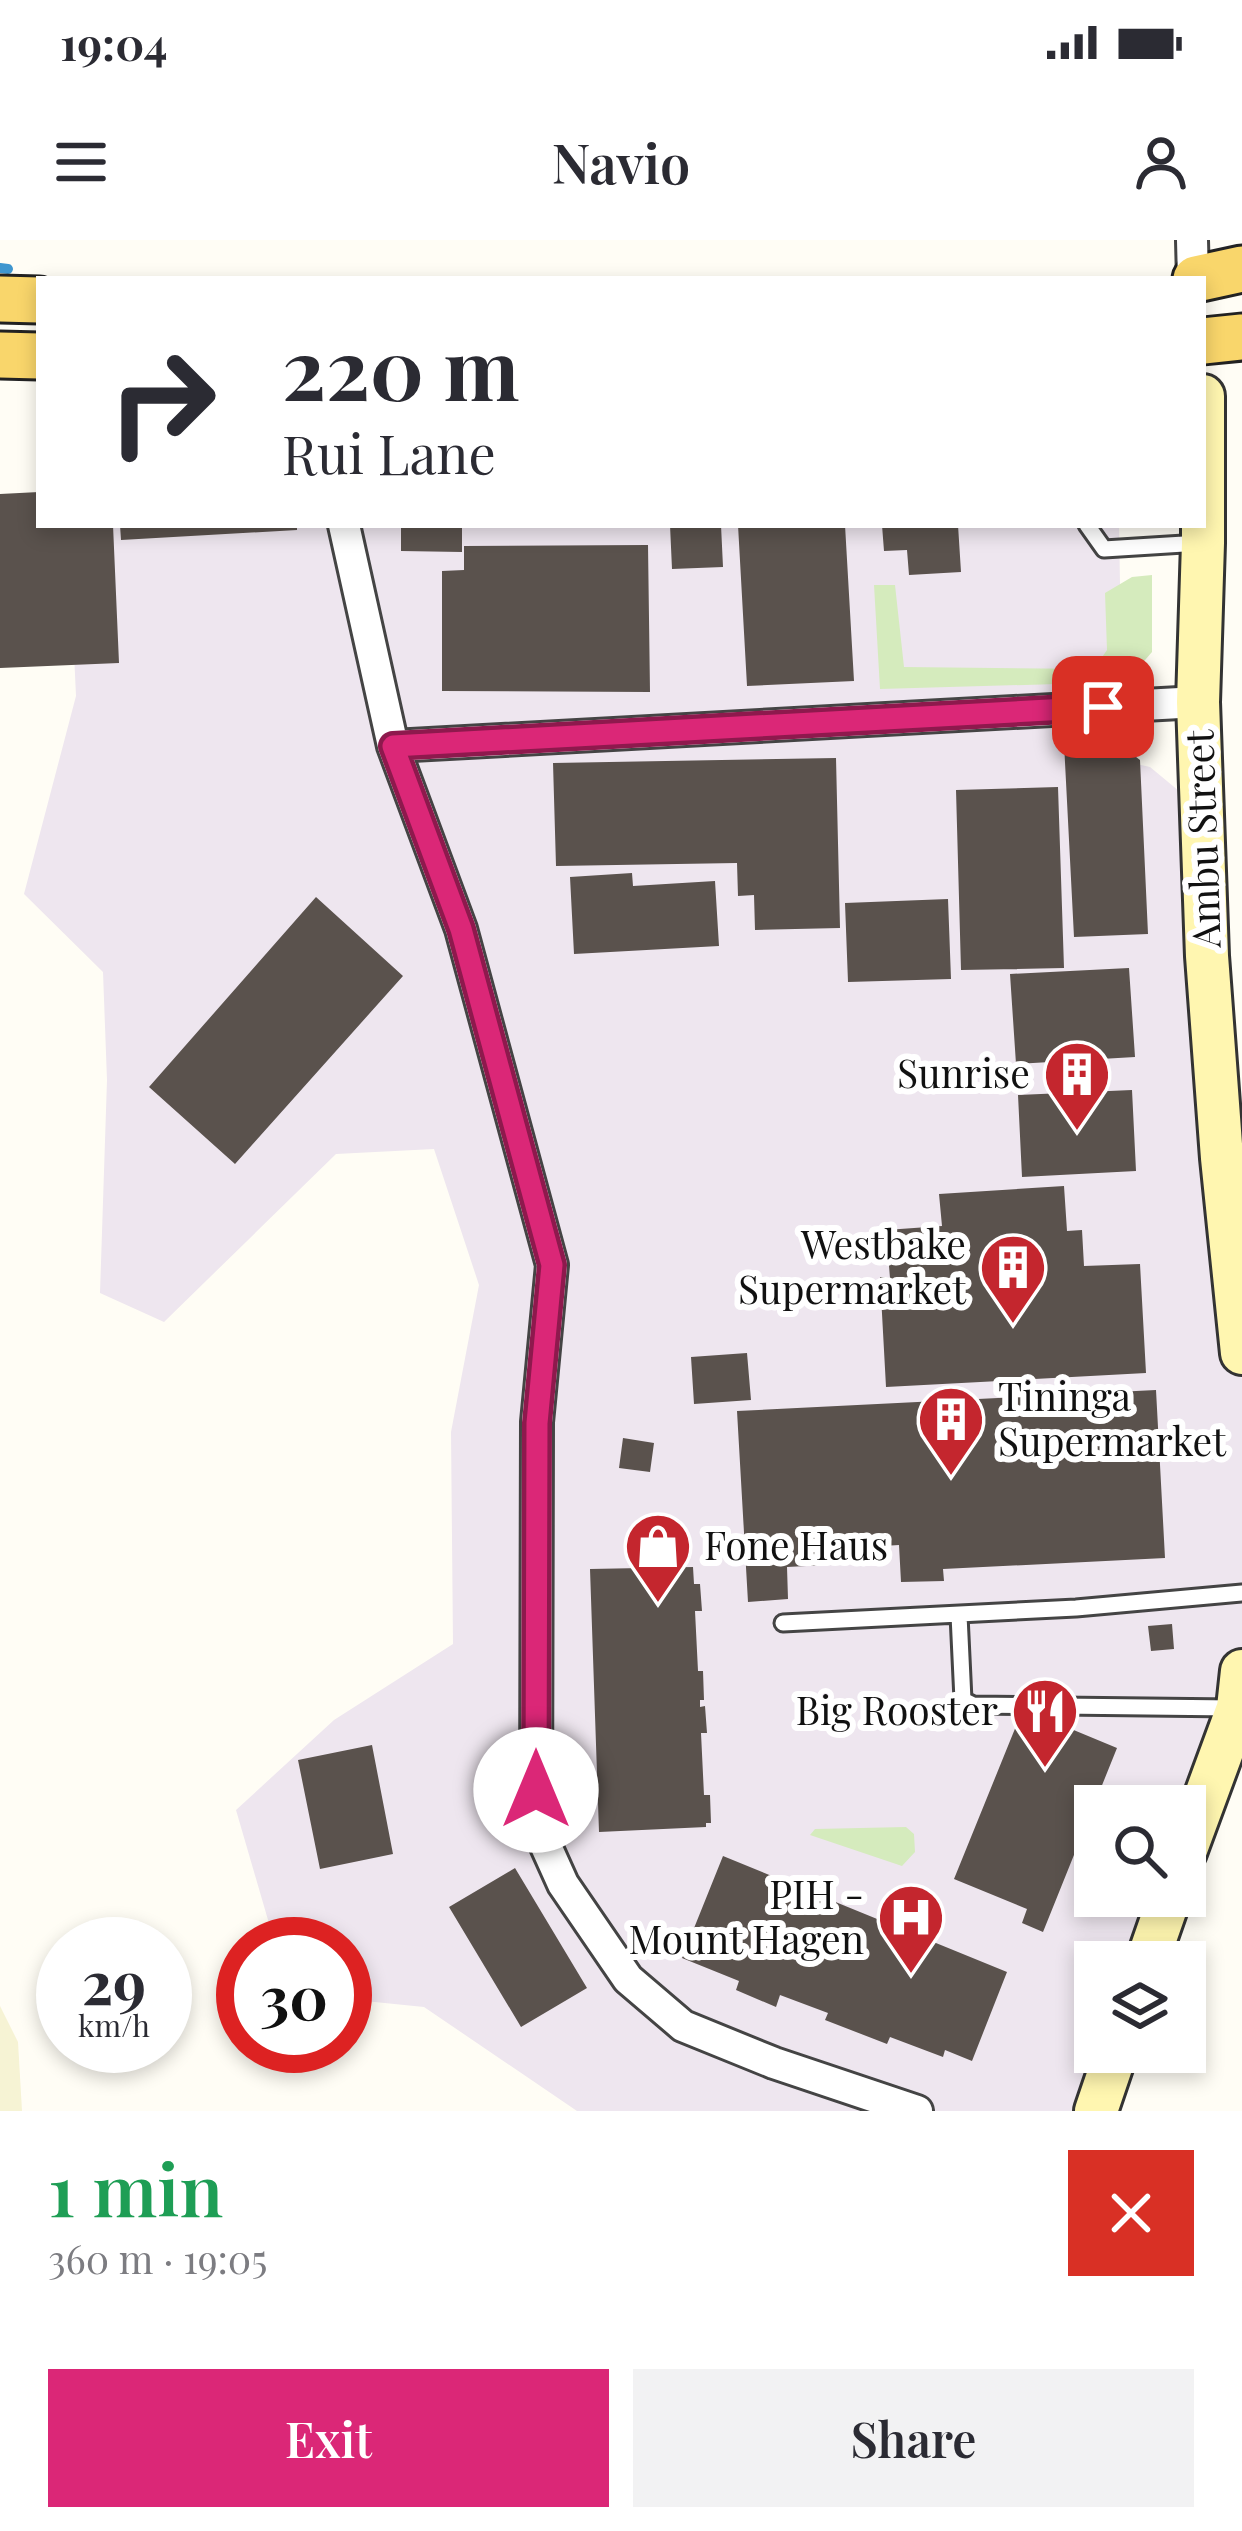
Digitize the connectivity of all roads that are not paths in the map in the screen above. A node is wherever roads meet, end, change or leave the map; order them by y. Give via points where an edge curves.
1 (1192, 240) edge
2 (1242, 269) edge
3 (1195, 276) edge
4 (1206, 277) edge
5 (0, 299) edge
6 (36, 300) edge
7 (1242, 338) edge
8 (1206, 341) edge
9 (0, 355) edge
10 (36, 356) edge
11 (345, 528) edge
12 (1089, 528) edge
13 (1203, 528) edge
14 (1203, 543) junction
15 (1198, 702) junction
16 (393, 746) junction
17 (1242, 1353) edge
18 (1242, 1593) edge
19 (959, 1615) junction
20 (782, 1623) dead end
21 (1240, 1689) edge
22 (1206, 1790) edge
23 (1109, 2073) edge
24 (917, 2111) edge
25 (1096, 2111) edge

1 - 3 street
2 - 4 main road
5 - 6 main road
7 - 8 main road
9 - 10 main road
11 - 16 street
12 - 14 lane via 1104,550
13 - 14 street, Ambu Street
14 - 15 street, Ambu Street
15 - 16 street
15 - 17 street, Ambu Street via 1207,956
16 - 24 street via 461,929 552,1265 537,1423 536,1824 563,1884 628,1979 683,2026
18 - 19 lane
19 - 20 lane
19 - 21 lane via 963,1700 973,1705
21 - 22 street
23 - 25 street

